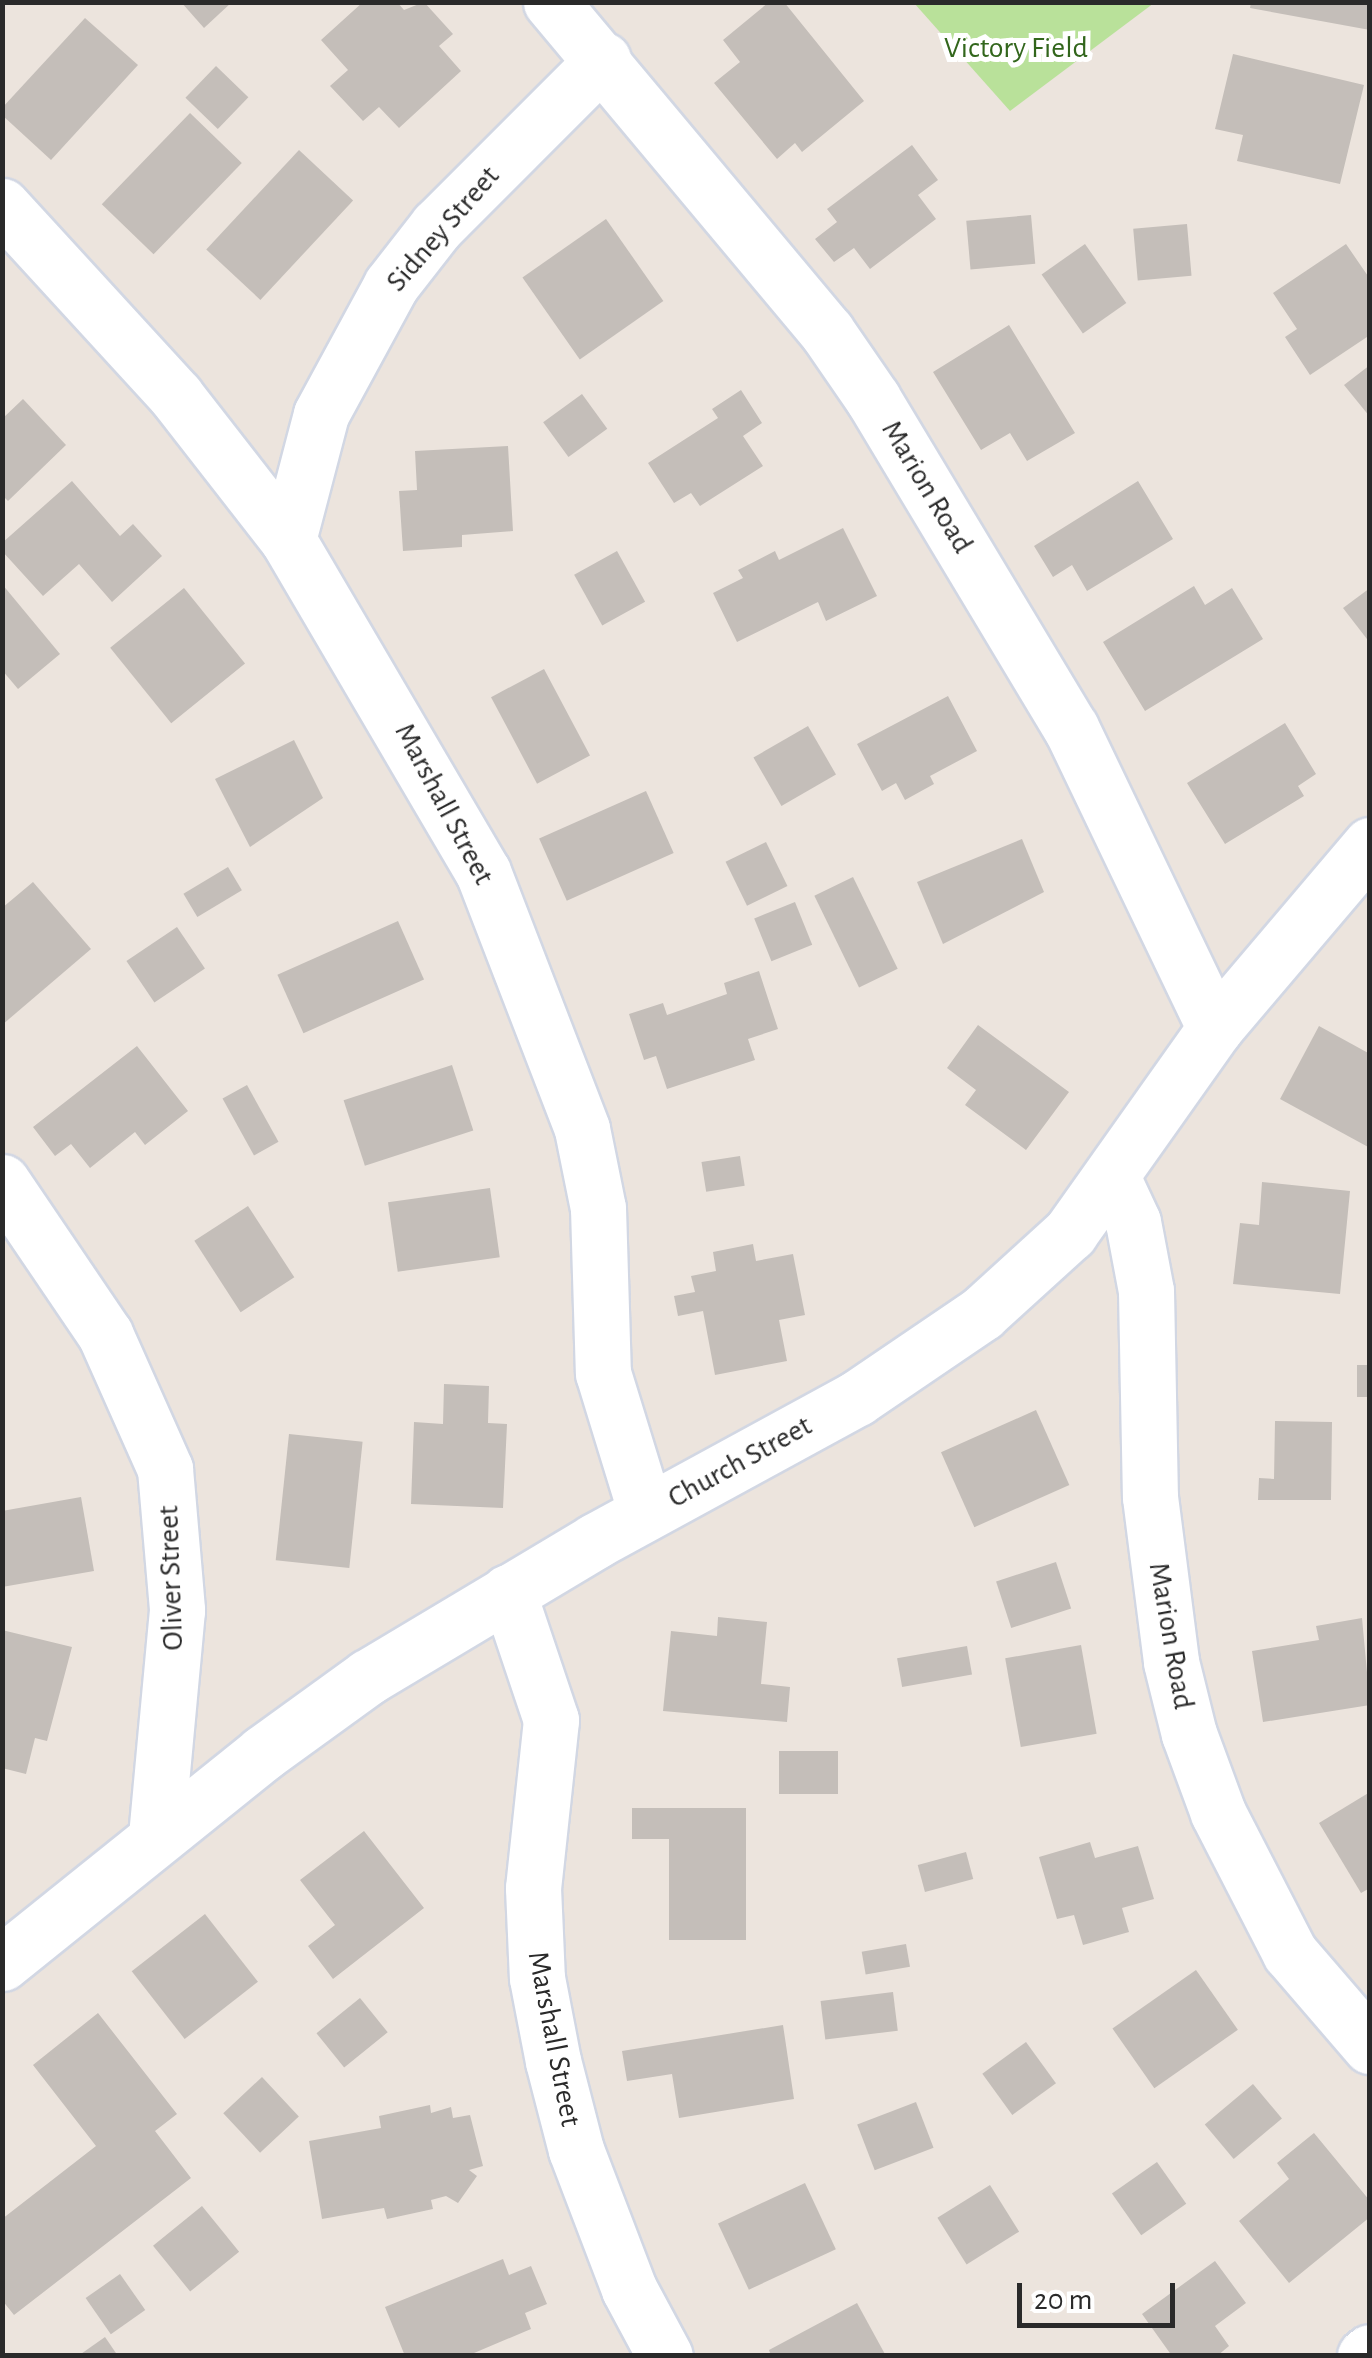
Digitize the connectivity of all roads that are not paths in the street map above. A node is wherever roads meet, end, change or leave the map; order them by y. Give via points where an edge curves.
1 (552, 2) edge
2 (602, 60) junction
3 (2, 206) edge
4 (288, 540) junction
5 (1370, 845) edge
6 (1215, 1028) junction
7 (1114, 1178) junction
8 (2, 1182) edge
9 (646, 1513) junction
10 (508, 1592) junction
11 (156, 1837) junction
12 (2, 1963) edge
13 (1370, 2046) edge
14 (665, 2356) edge

1 - 2 street, Marion Road
2 - 4 street, Sidney Street via 436,226 391,285 321,414
2 - 6 street, Marion Road via 826,332 894,430 1071,728
3 - 4 street, Marshall Street via 176,396
4 - 9 street, Marshall Street via 483,872 556,1048 598,1208 602,1373
5 - 6 street, Church Street
6 - 7 street, Church Street
7 - 9 street, Church Street via 1036,1268 926,1354
7 - 13 street, Marion Road via 1133,1222 1146,1292 1150,1497 1171,1662 1189,1734 1218,1813 1290,1953
8 - 11 street, Oliver Street via 106,1334 165,1469 177,1610
9 - 10 street, Church Street
10 - 11 street, Church Street via 312,1715
10 - 14 street, Marshall Street via 551,1720 533,1888 537,1978 553,2061 576,2150 628,2289
11 - 12 street, Church Street

